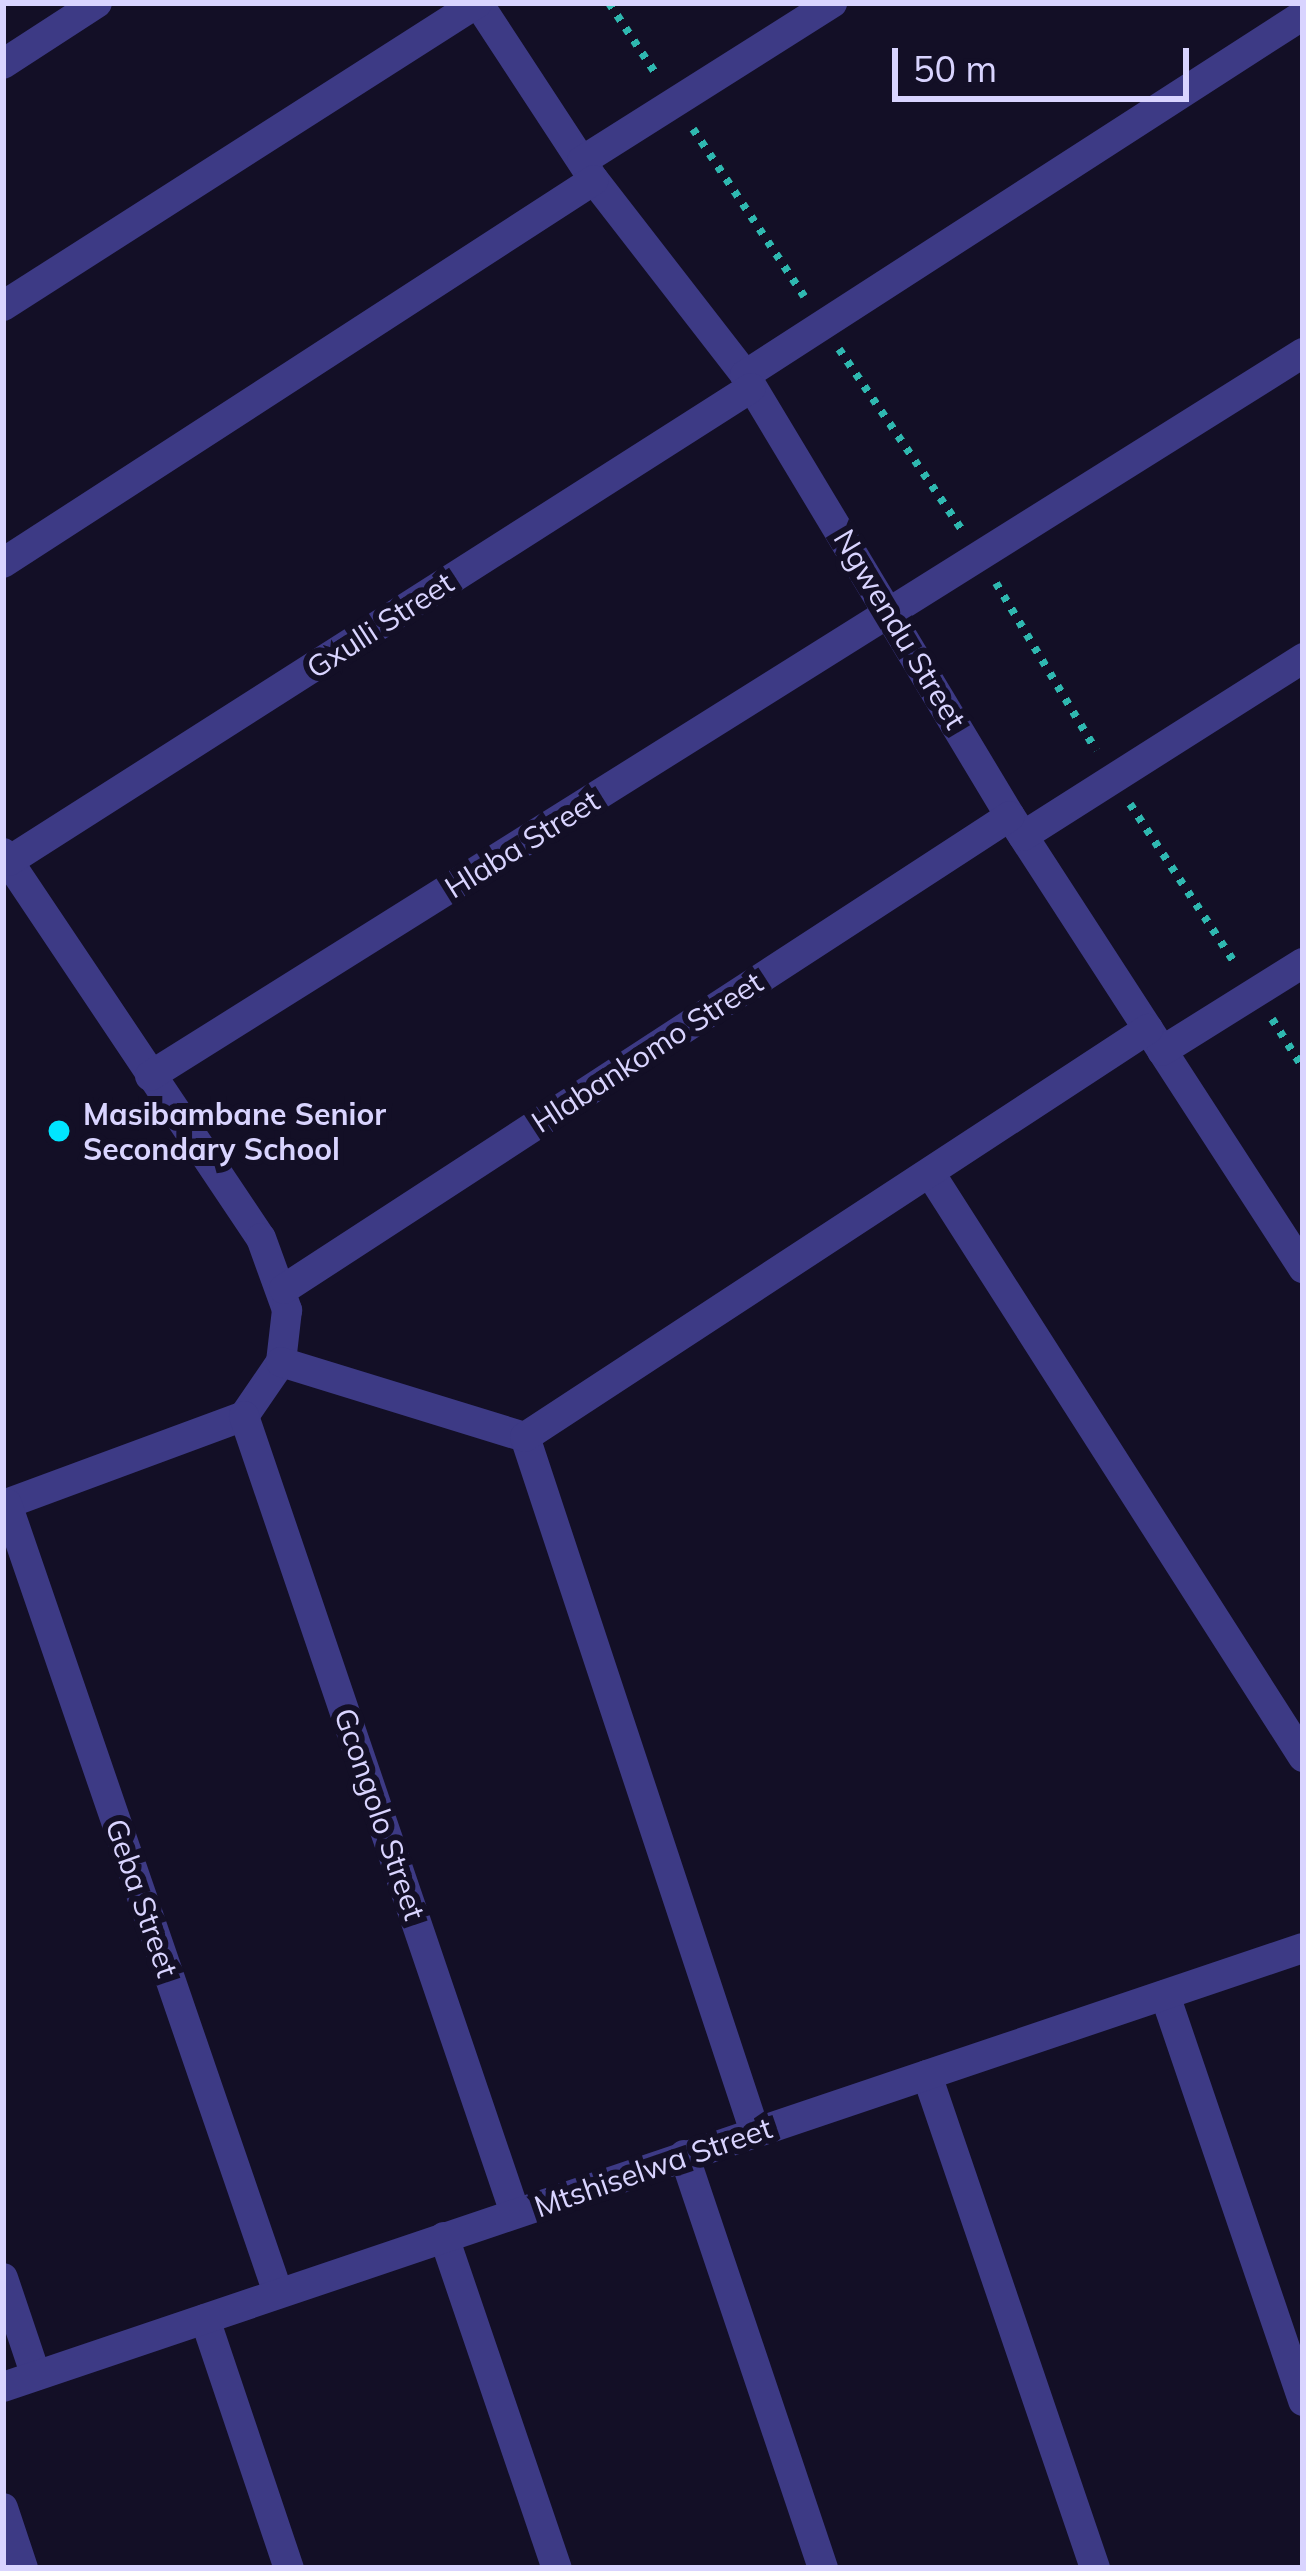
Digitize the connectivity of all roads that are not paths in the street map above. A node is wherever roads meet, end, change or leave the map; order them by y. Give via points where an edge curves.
1 (97, 3) edge
2 (477, 3) edge
3 (832, 3) edge
4 (1303, 15) edge
5 (3, 64) edge
6 (588, 170) junction
7 (3, 306) edge
8 (1303, 353) edge
9 (748, 382) junction
10 (3, 563) edge
11 (893, 613) junction
12 (1303, 658) edge
13 (1017, 826) junction
14 (6, 857) edge
15 (1303, 963) edge
16 (1155, 1040) junction
17 (150, 1076) junction
18 (930, 1172) junction
19 (1302, 1263) edge
20 (284, 1289) junction
21 (281, 1362) junction
22 (244, 1416) junction
23 (525, 1437) junction
24 (5, 1504) edge
25 (1303, 1757) edge
26 (1303, 1948) edge
27 (1166, 1995) junction
28 (927, 2075) junction
29 (755, 2132) junction
30 (683, 2156) junction
31 (515, 2213) junction
32 (444, 2237) junction
33 (3, 2278) edge
34 (278, 2293) junction
35 (205, 2319) junction
36 (36, 2375) junction
37 (3, 2387) edge
38 (1303, 2401) edge
39 (3, 2509) edge
40 (23, 2568) edge
41 (290, 2568) edge
42 (557, 2568) edge
43 (824, 2568) edge
44 (1095, 2568) edge

1 - 5 street
2 - 6 street, Ngwendu Street
2 - 7 street
3 - 6 street
4 - 9 street, Gxulli Street
6 - 9 street, Ngwendu Street
6 - 10 street
8 - 11 street, Hlaba Street
9 - 11 street, Ngwendu Street
9 - 14 street, Gxulli Street
11 - 13 street, Ngwendu Street
11 - 17 street, Hlaba Street
12 - 13 street, Hlabankomo Street
13 - 16 street, Ngwendu Street
13 - 20 street, Hlabankomo Street
14 - 17 street
15 - 16 street
16 - 18 street
16 - 19 street, Ngwendu Street
17 - 20 street
18 - 23 street
18 - 25 street
20 - 21 street
21 - 22 street
21 - 23 street
22 - 24 street
22 - 31 street, Gcongolo Street
23 - 29 street
24 - 34 street, Geba Street
26 - 27 street, Mtshiselwa Street
27 - 28 street, Mtshiselwa Street
27 - 38 street
28 - 29 street, Mtshiselwa Street
28 - 44 street
29 - 30 street, Mtshiselwa Street
30 - 31 street, Mtshiselwa Street
30 - 43 street
31 - 32 street, Mtshiselwa Street
32 - 34 street, Mtshiselwa Street
32 - 42 street
33 - 36 street
34 - 35 street, Mtshiselwa Street
35 - 36 street, Mtshiselwa Street
35 - 41 street
36 - 37 street, Mtshiselwa Street
39 - 40 street

